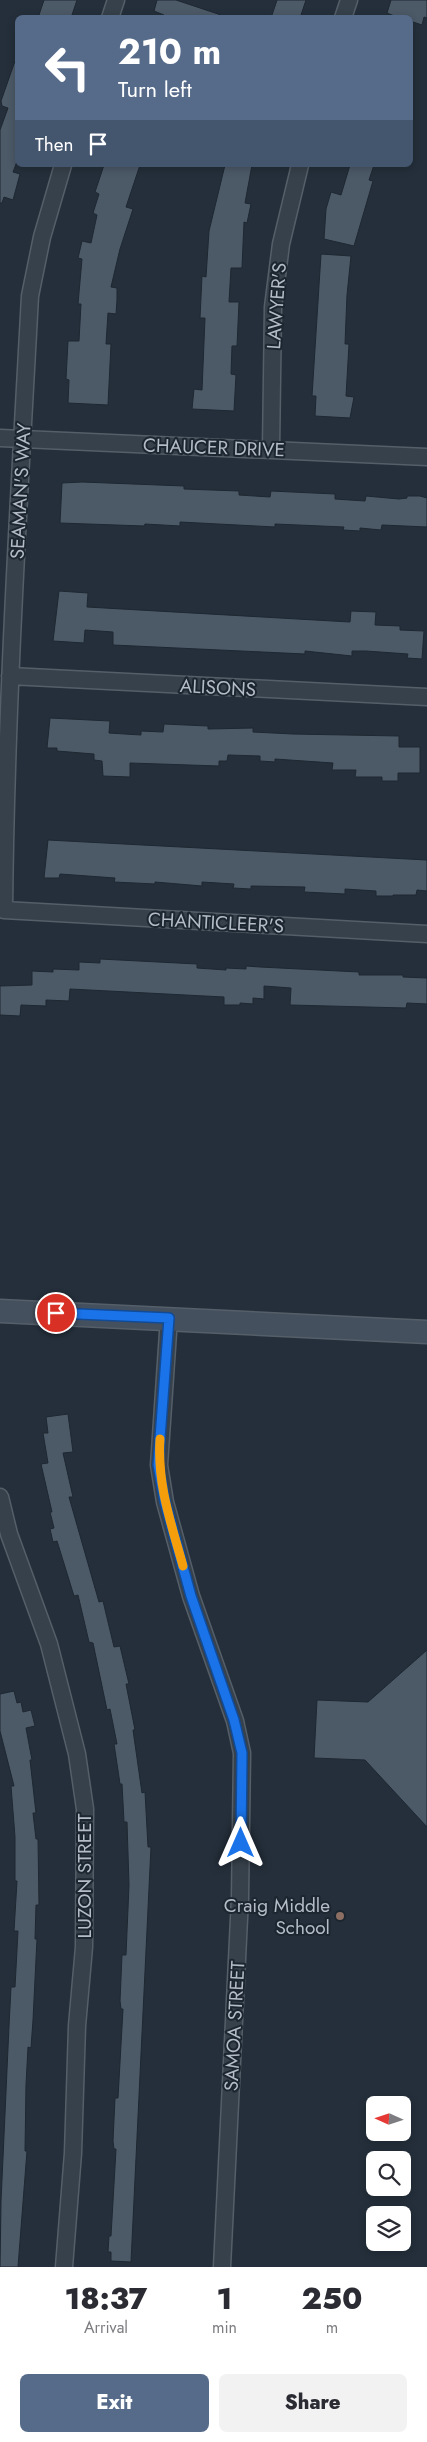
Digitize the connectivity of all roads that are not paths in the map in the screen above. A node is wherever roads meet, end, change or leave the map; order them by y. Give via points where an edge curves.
1 (116, 0) edge
2 (349, 0) edge
3 (111, 15) edge
4 (344, 15) edge
5 (62, 167) edge
6 (300, 167) edge
7 (0, 438) edge
8 (22, 439) junction
9 (270, 449) junction
10 (427, 457) edge
11 (10, 676) junction
12 (427, 697) edge
13 (4, 910) joint
14 (427, 934) edge
15 (0, 1311) edge
16 (169, 1318) junction
17 (427, 1332) edge
18 (0, 1497) edge
19 (64, 2267) edge
20 (222, 2267) edge

1 - 3 street
2 - 4 street
5 - 8 street, SEAMAN'S WAY via 42,237 30,296
6 - 9 street, LAWYER'S via 281,244 273,307
7 - 8 street, CHAUCER DRIVE
8 - 9 street, CHAUCER DRIVE
8 - 11 street, SEAMAN'S WAY
9 - 10 street, CHAUCER DRIVE
11 - 12 street, ALISONS
11 - 13 street, SEAMAN'S WAY
13 - 14 street, CHANTICLEER'S
15 - 16 main road
16 - 17 main road
16 - 20 street, SAMOA STREET via 158,1465 191,1596 234,1720 242,1753 240,1898
18 - 19 street, LUZON STREET via 9,1534 51,1652 77,1754 85,1809 84,1947

